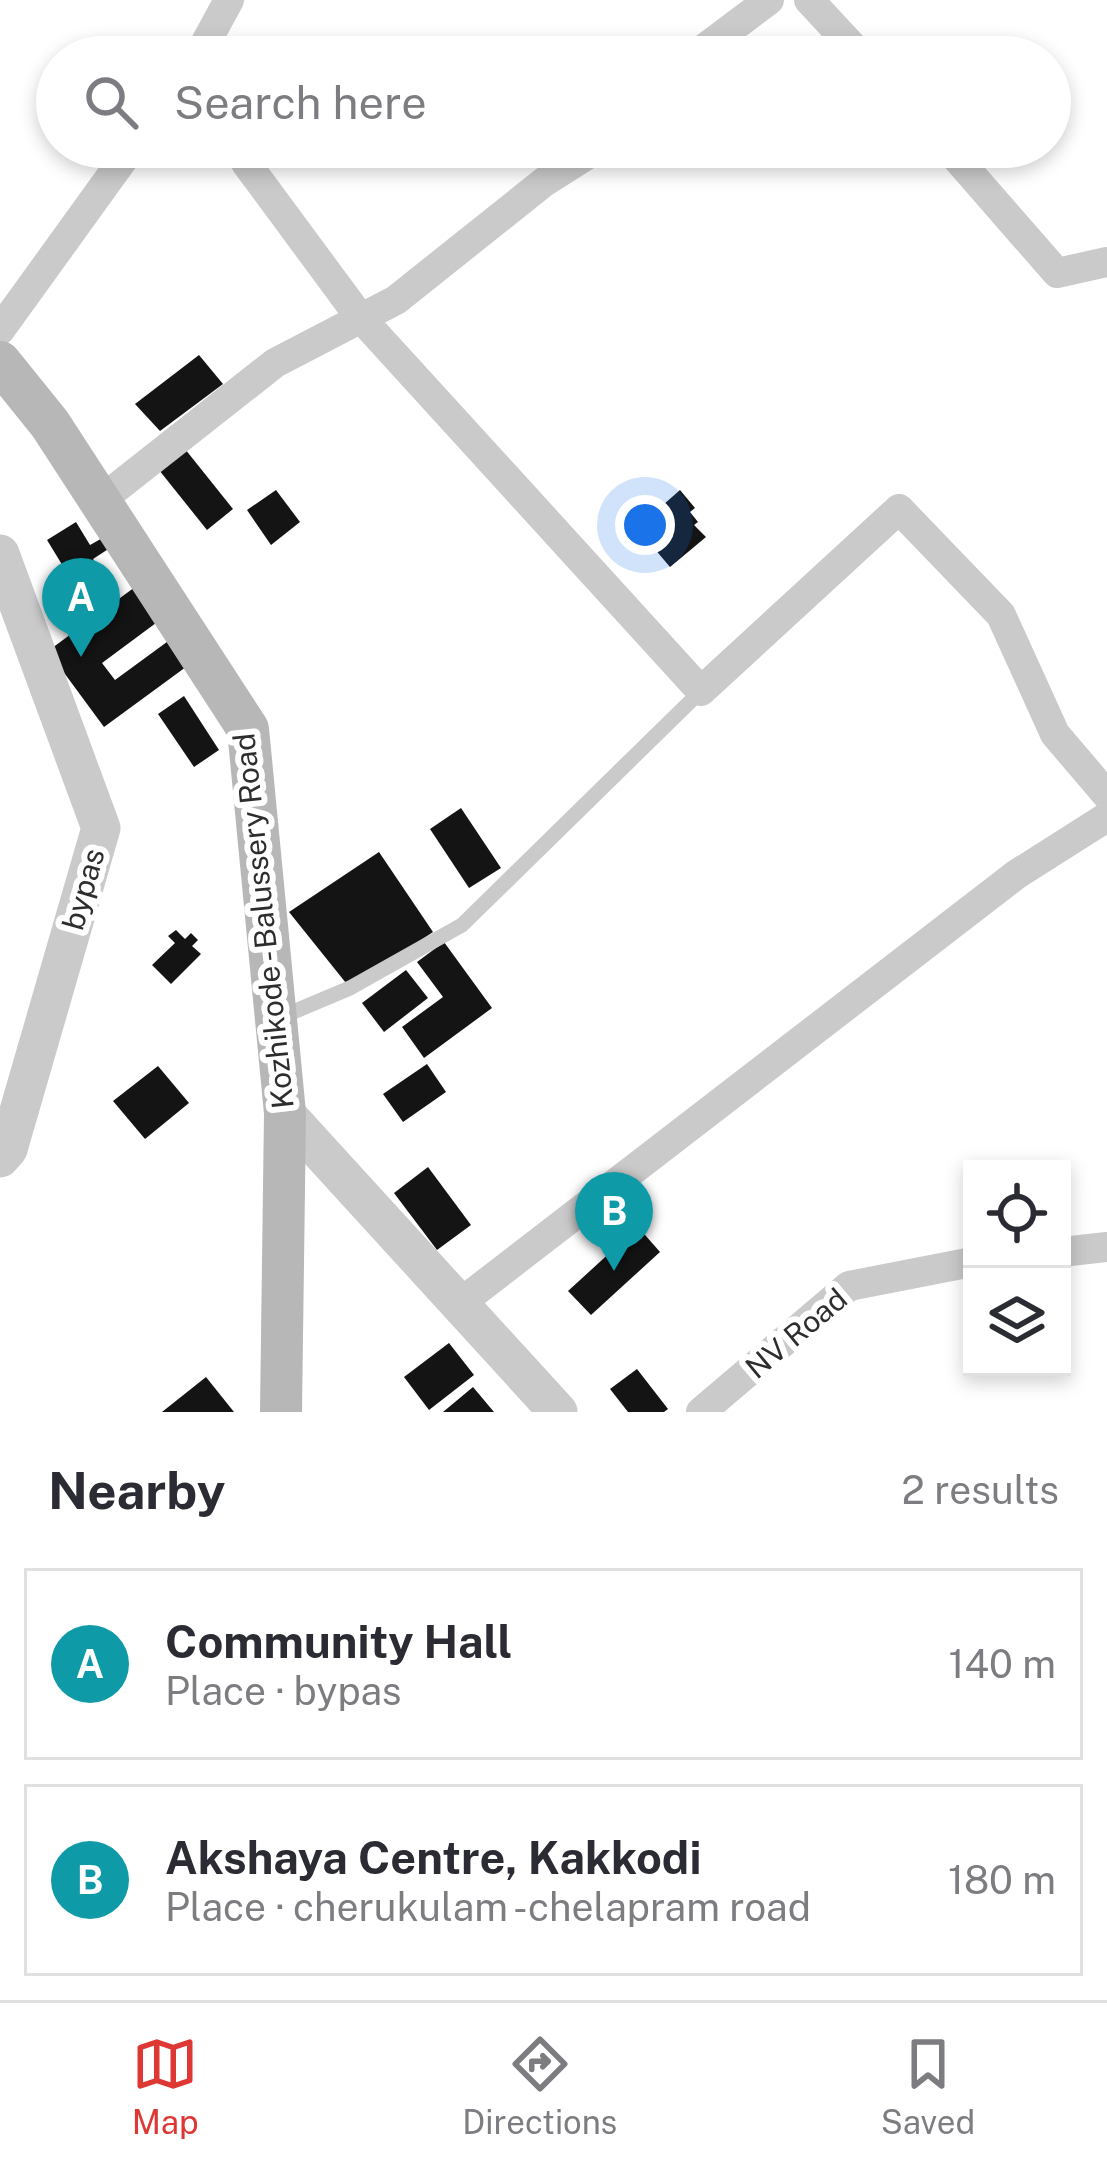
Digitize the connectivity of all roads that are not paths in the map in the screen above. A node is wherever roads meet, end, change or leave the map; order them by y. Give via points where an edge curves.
1 (229, 0) edge
2 (769, 0) edge
3 (808, 0) edge
4 (211, 36) edge
5 (721, 36) edge
6 (842, 36) edge
7 (118, 168) edge
8 (250, 168) edge
9 (566, 168) edge
10 (965, 168) edge
11 (1107, 262) edge
12 (359, 316) junction
13 (0, 330) edge
14 (0, 362) edge
15 (101, 500) junction
16 (0, 554) edge
17 (701, 691) junction
18 (1107, 795) edge
19 (1107, 818) edge
20 (276, 1019) junction
21 (285, 1114) junction
22 (0, 1158) edge
23 (1107, 1247) edge
24 (1071, 1251) edge
25 (963, 1264) edge
26 (459, 1304) junction
27 (281, 1412) edge
28 (558, 1412) edge
29 (701, 1412) edge

1 - 4 street
2 - 5 street
3 - 6 street
7 - 13 street
8 - 12 street
9 - 12 street via 396,300
10 - 11 street via 1057,273
12 - 15 street via 275,364
12 - 17 street
14 - 15 main road, Kozhikode - Balussery Road
15 - 20 main road, Kozhikode - Balussery Road via 248,729
16 - 22 street, bypas via 101,828
17 - 18 street via 898,508 1000,615 1055,734
17 - 20 lane via 462,925
19 - 26 street via 1017,874
20 - 21 main road, Kozhikode - Balussery Road
21 - 26 street
21 - 27 main road, Kozhikode - Balussery Road
23 - 24 street
25 - 29 street, NV Road via 849,1286
26 - 28 street

